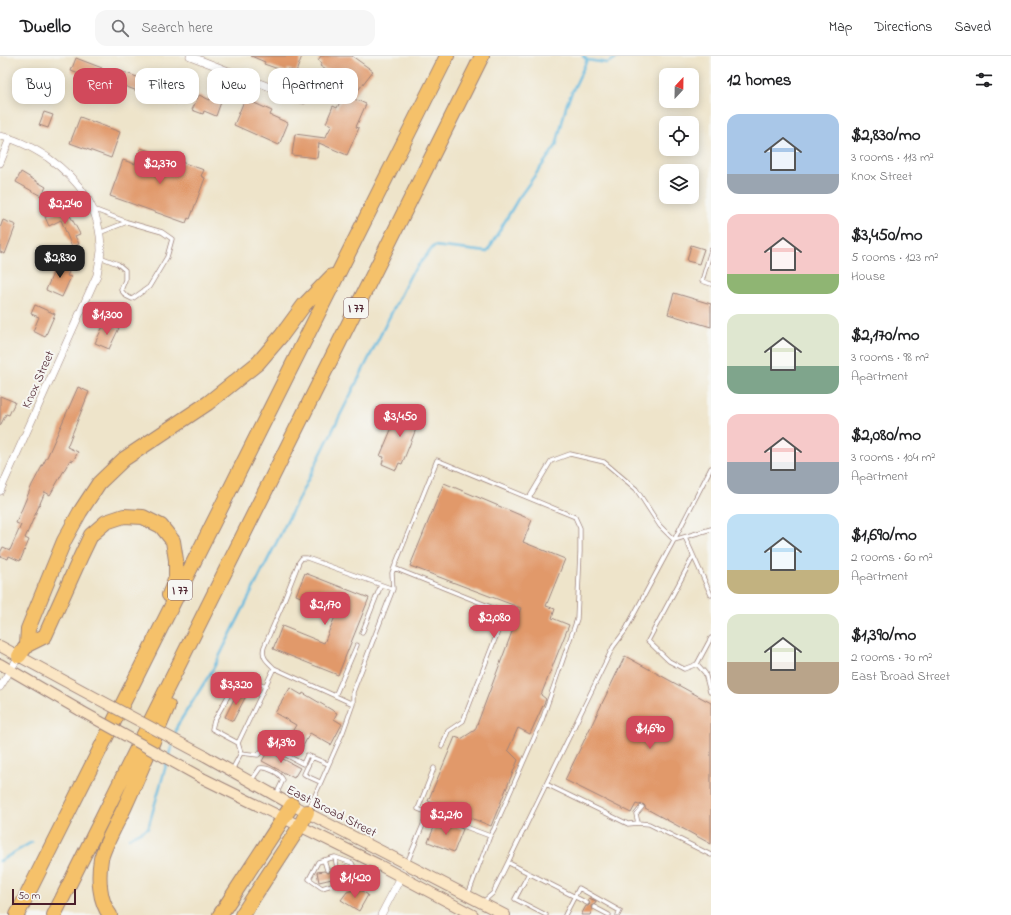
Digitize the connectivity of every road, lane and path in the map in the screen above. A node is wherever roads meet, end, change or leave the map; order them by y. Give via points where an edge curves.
1 (190, 56) edge
2 (447, 56) edge
3 (482, 56) edge
4 (268, 86) edge
5 (0, 136) edge
6 (10, 138) junction
7 (0, 163) edge
8 (92, 208) junction
9 (127, 222) junction
10 (99, 233) junction
11 (711, 250) edge
12 (100, 257) junction
13 (342, 265) junction
14 (711, 284) edge
15 (711, 468) edge
16 (0, 491) edge
17 (529, 498) junction
18 (711, 529) edge
19 (685, 537) junction
20 (674, 540) junction
21 (693, 557) junction
22 (230, 561) junction
23 (394, 568) junction
24 (380, 585) junction
25 (393, 589) junction
26 (711, 595) edge
27 (362, 633) dead end
28 (711, 638) edge
29 (357, 645) dead end
30 (0, 646) edge
31 (23, 651) junction
32 (0, 664) edge
33 (697, 664) junction
34 (274, 668) junction
35 (10, 670) junction
36 (266, 686) junction
37 (0, 687) edge
38 (710, 692) dead end
39 (336, 696) junction
40 (353, 704) junction
41 (238, 744) junction
42 (442, 746) dead end
43 (241, 753) junction
44 (312, 757) junction
45 (94, 762) junction
46 (328, 764) junction
47 (434, 768) dead end
48 (232, 771) junction
49 (250, 782) junction
50 (320, 782) junction
51 (546, 784) junction
52 (276, 796) junction
53 (292, 805) junction
54 (642, 806) dead end
55 (307, 812) junction
56 (428, 813) junction
57 (285, 818) junction
58 (638, 823) junction
59 (300, 826) junction
60 (490, 836) junction
61 (711, 855) edge
62 (335, 857) junction
63 (324, 860) junction
64 (509, 863) junction
65 (407, 864) junction
66 (379, 865) junction
67 (337, 868) dead end
68 (327, 870) dead end
69 (529, 873) junction
70 (339, 877) dead end
71 (358, 877) junction
72 (401, 877) junction
73 (329, 879) dead end
74 (340, 882) junction
75 (330, 886) junction
76 (468, 896) junction
77 (575, 897) junction
78 (482, 903) junction
79 (587, 903) dead end
80 (594, 907) dead end
81 (18, 915) edge
82 (54, 915) edge
83 (110, 915) edge
84 (220, 915) edge
85 (242, 915) edge
86 (381, 915) edge
87 (472, 915) edge
88 (505, 915) edge
89 (546, 915) edge
90 (565, 915) edge
91 (609, 915) edge
92 (618, 915) edge

1 - 4 street
2 - 13 highway, I 77
3 - 22 highway, I 77
5 - 6 street, Knox Street
6 - 7 street
6 - 8 street, Knox Street via 41,153 63,168 79,185
8 - 9 lane
8 - 10 street, Knox Street
9 - 10 lane
9 - 12 lane via 162,232 172,239 167,257 149,287 132,299 126,296 122,290 125,270 118,264
10 - 12 street, Knox Street
11 - 14 lane via 702,282
12 - 16 street, Knox Street via 97,276
13 - 31 highway via 304,305 258,363 208,403 124,459 99,483 64,541 28,629
13 - 45 highway, I 77
15 - 20 lane
17 - 20 lane via 551,461 570,454 604,462 636,489 660,526
17 - 23 lane via 437,460
17 - 60 lane via 575,517 580,528 577,619 542,720
18 - 19 lane
19 - 20 lane
19 - 21 lane
20 - 51 lane via 625,631 613,647
21 - 26 lane
21 - 33 lane via 648,642 669,661 684,669
22 - 82 highway, I 77
22 - 83 highway via 101,860 100,888
23 - 25 lane
23 - 42 lane via 501,611 504,616 463,721 448,731
24 - 25 lane
24 - 27 lane
24 - 34 lane via 302,558 262,652 266,661
25 - 40 lane via 353,692
28 - 33 lane
29 - 39 lane
30 - 31 main road, East Broad Street
31 - 35 street
31 - 45 highway via 45,636 92,535 106,522 124,516 144,517 161,526 173,541 176,578
31 - 48 main road, East Broad Street, bridge via 98,699
32 - 35 main road
33 - 38 lane via 704,673
34 - 36 lane
34 - 39 lane
35 - 37 street
35 - 57 main road, bridge via 202,778
36 - 41 lane
36 - 41 lane via 246,679 237,680 214,721 212,729
39 - 40 lane
40 - 46 lane
41 - 43 lane
43 - 44 lane via 258,755 267,746 303,764 307,755
43 - 48 lane
44 - 46 lane
44 - 50 lane via 304,774
45 - 81 highway, I 77
46 - 50 lane
47 - 56 lane via 418,809
48 - 49 main road, East Broad Street
49 - 52 main road, East Broad Street
49 - 52 lane via 260,768 267,768 282,777
50 - 55 lane
51 - 58 lane via 628,824
51 - 64 lane
52 - 53 main road, East Broad Street
53 - 55 main road, East Broad Street
53 - 57 highway
54 - 58 lane via 636,814
55 - 59 highway
55 - 65 main road, East Broad Street
56 - 60 lane
56 - 65 lane
57 - 59 main road
57 - 84 highway
58 - 61 lane via 649,824
59 - 66 main road
59 - 85 highway
60 - 76 lane
62 - 63 lane
62 - 67 lane
62 - 71 lane via 352,863
63 - 68 lane
63 - 75 lane via 318,862 309,879 322,888
64 - 69 lane
64 - 78 lane via 493,893
65 - 76 main road, East Broad Street
66 - 71 lane via 370,882
66 - 72 main road
69 - 77 lane
69 - 89 lane via 515,899
70 - 74 lane
71 - 74 lane
72 - 86 street
72 - 87 main road
73 - 75 lane
74 - 75 lane
76 - 78 main road, East Broad Street
77 - 79 lane
77 - 90 lane
77 - 92 lane via 579,888 620,911
78 - 87 main road
78 - 88 main road, East Broad Street
80 - 91 lane

